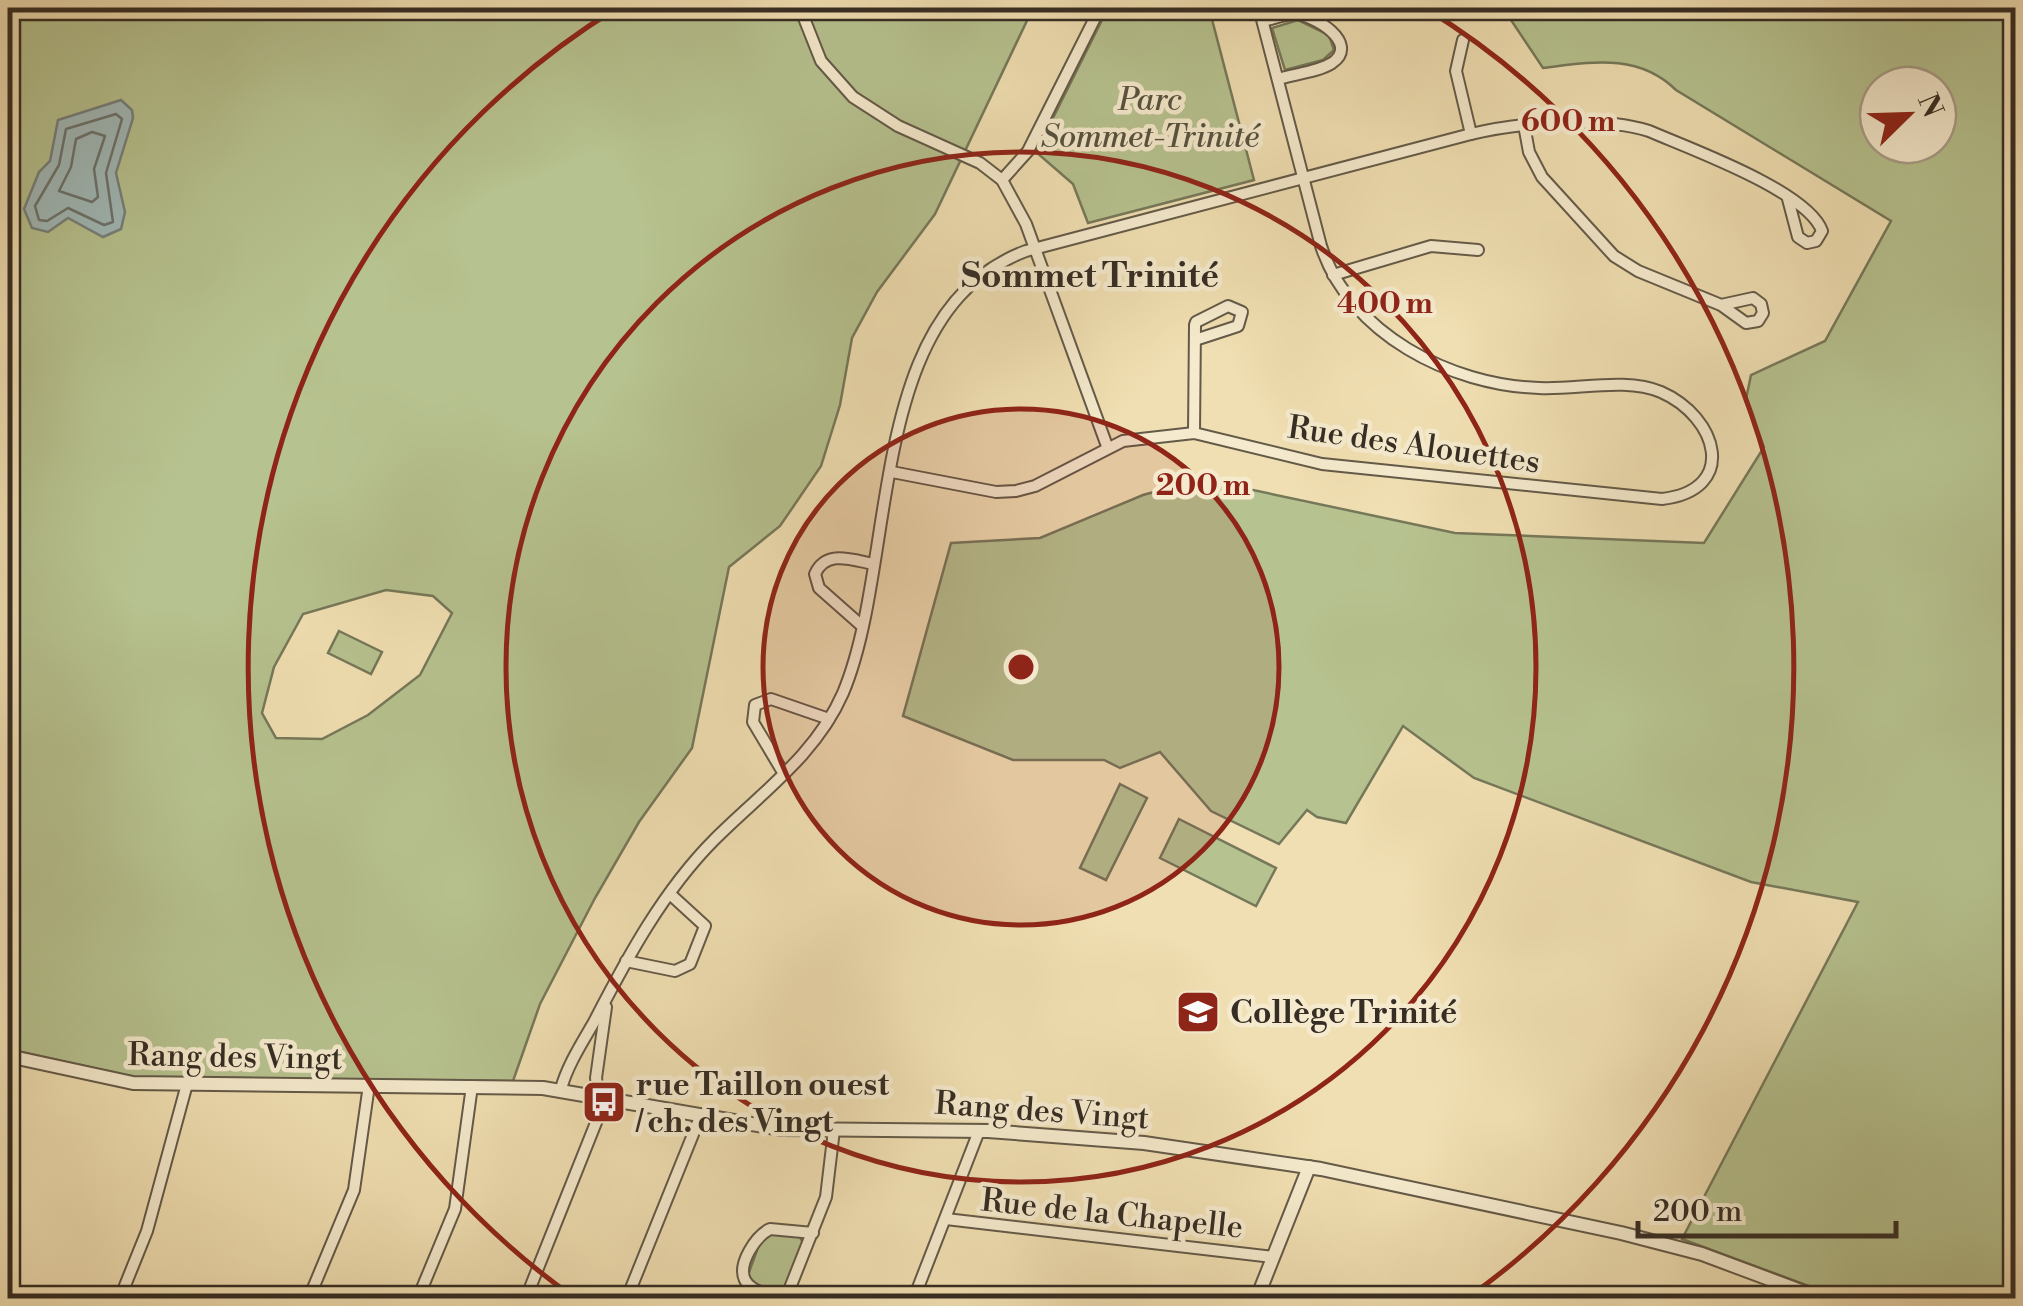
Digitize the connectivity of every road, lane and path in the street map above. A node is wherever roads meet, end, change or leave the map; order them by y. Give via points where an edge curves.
1 (800, 8) edge
2 (1100, 8) edge
3 (1259, 8) edge
4 (1263, 21) junction
5 (1464, 40) dead end
6 (1278, 78) junction
7 (1524, 126) junction
8 (1471, 134) junction
9 (1304, 178) junction
10 (1002, 180) junction
11 (1788, 198) dead end
12 (1034, 249) junction
13 (1478, 250) dead end
14 (1332, 275) junction
15 (1720, 305) dead end
16 (1196, 340) junction
17 (1194, 433) junction
18 (1107, 446) junction
19 (892, 472) junction
20 (874, 564) junction
21 (862, 626) junction
22 (830, 719) junction
23 (784, 774) junction
24 (670, 894) junction
25 (626, 961) junction
26 (612, 987) junction
27 (8, 1056) edge
28 (187, 1084) junction
29 (369, 1086) junction
30 (472, 1086) junction
31 (561, 1090) junction
32 (600, 1097) junction
33 (700, 1117) junction
34 (834, 1130) junction
35 (979, 1131) junction
36 (1309, 1166) junction
37 (946, 1219) junction
38 (813, 1233) junction
39 (1273, 1258) junction
40 (120, 1298) edge
41 (309, 1298) edge
42 (418, 1298) edge
43 (526, 1298) edge
44 (627, 1298) edge
45 (774, 1298) edge
46 (786, 1298) edge
47 (914, 1298) edge
48 (1256, 1298) edge
49 (1820, 1298) edge

1 - 10 street via 821,61 852,97
2 - 10 street via 1028,151
3 - 4 street
4 - 6 street
4 - 6 street via 1299,14 1340,41 1332,63
5 - 8 street via 1456,71
6 - 9 street
7 - 8 street
7 - 11 street via 1644,129
7 - 15 street via 1538,171 1609,251 1638,271
8 - 9 street
9 - 12 street
9 - 14 street
10 - 12 street
12 - 18 street
12 - 19 street via 983,276 936,325 912,381
13 - 14 street via 1431,246
14 - 17 street, Rue des Alouettes via 1375,328 1426,358 1513,386 1641,387 1677,400 1698,418 1712,444 1700,484 1662,499 1386,472
16 - 16 street via 1238,326 1241,310 1231,306 1202,316
16 - 17 street
17 - 18 street, Rue des Alouettes
18 - 19 street, Rue des Alouettes via 1016,492
19 - 20 street
20 - 21 street
20 - 21 street via 831,558 815,574 823,593
21 - 22 street
22 - 23 street
22 - 23 street via 771,699 757,703 753,722
23 - 24 street via 702,853
24 - 25 street
24 - 25 street via 705,926 690,964 676,972
25 - 26 street
26 - 31 street
26 - 32 street via 596,1078
27 - 28 street, Rang des Vingt via 98,1079
28 - 29 street, Rang des Vingt
28 - 40 street via 147,1231
29 - 30 street, Rang des Vingt
29 - 41 street via 354,1190
30 - 31 street, Rang des Vingt
30 - 42 street via 455,1209
31 - 32 street, Rang des Vingt
32 - 33 street, Rang des Vingt
32 - 43 street via 591,1138
33 - 34 street, Rang des Vingt
33 - 44 street
34 - 35 street, Rang des Vingt
34 - 38 street via 828,1188
35 - 36 street, Rang des Vingt via 1100,1137
35 - 37 street
36 - 39 street
36 - 49 street, Rang des Vingt via 1647,1238
37 - 39 street, Rue de la Chapelle
37 - 47 street
38 - 45 street via 778,1228 756,1240 744,1278
38 - 46 street
39 - 48 street

